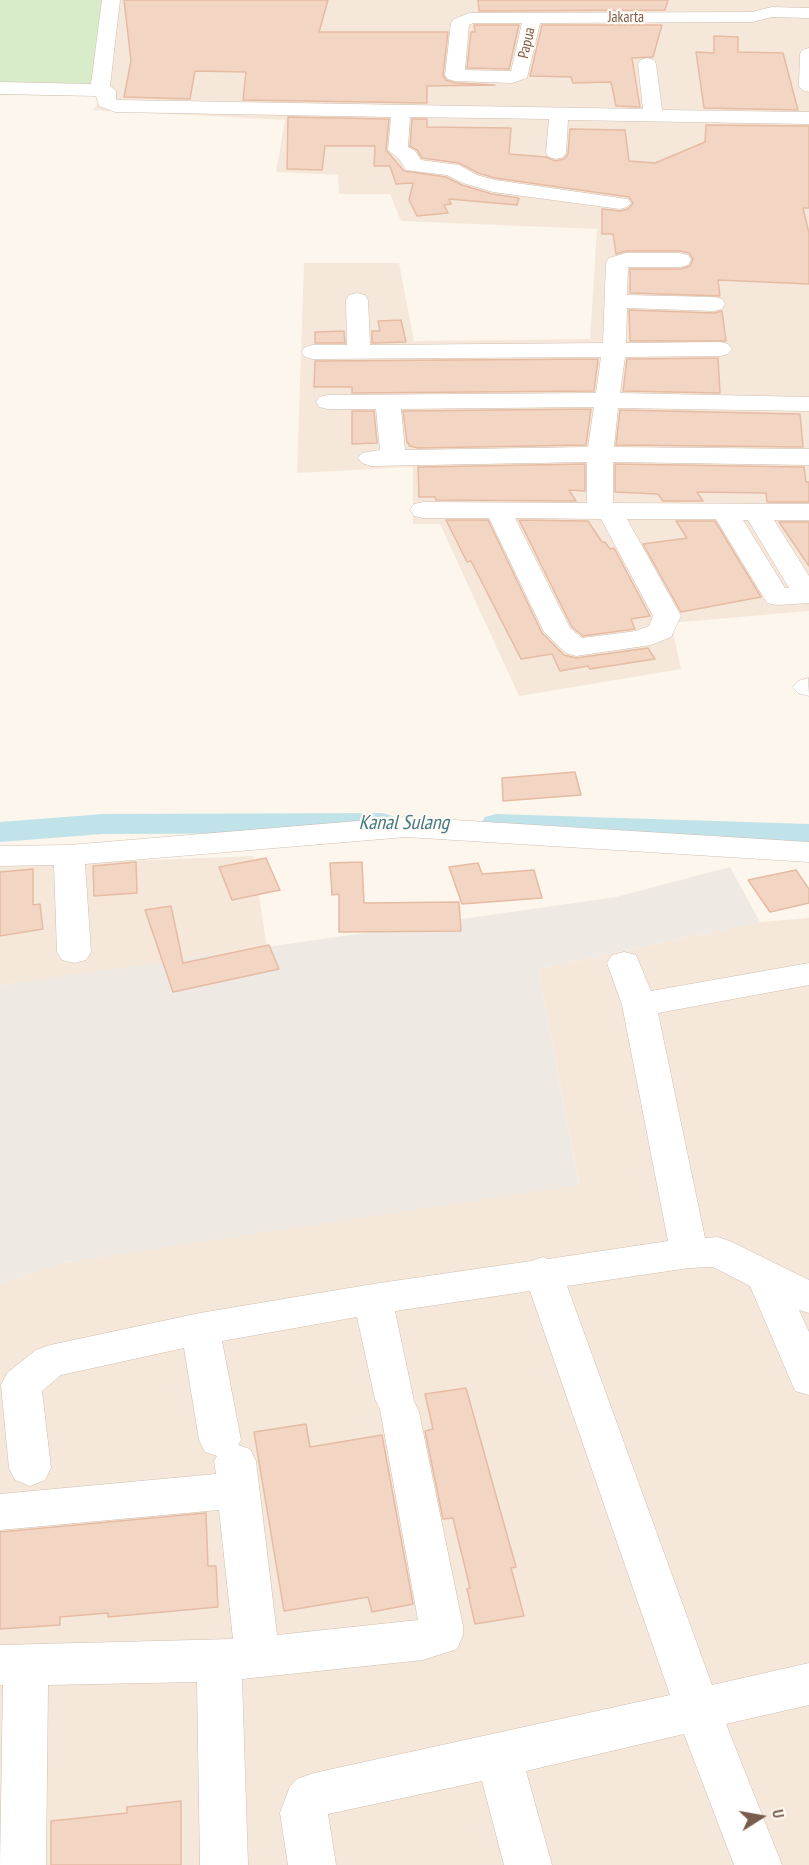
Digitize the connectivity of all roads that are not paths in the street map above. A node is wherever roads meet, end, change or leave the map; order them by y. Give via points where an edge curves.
1 (111, 0) edge
2 (767, 6) edge
3 (477, 8) edge
4 (809, 12) edge
5 (532, 18) junction
6 (809, 54) edge
7 (647, 64) dead end
8 (455, 75) joint
9 (809, 86) edge
10 (0, 88) edge
11 (100, 90) junction
12 (401, 112) junction
13 (559, 114) junction
14 (653, 115) junction
15 (809, 118) edge
16 (556, 153) dead end
17 (620, 203) dead end
18 (680, 260) dead end
19 (357, 300) dead end
20 (615, 301) junction
21 (714, 304) dead end
22 (614, 349) junction
23 (720, 349) dead end
24 (359, 351) junction
25 (314, 352) dead end
26 (607, 400) junction
27 (388, 401) junction
28 (328, 402) dead end
29 (809, 404) edge
30 (600, 454) junction
31 (809, 457) edge
32 (423, 510) dead end
33 (498, 510) junction
34 (604, 510) junction
35 (725, 512) junction
36 (809, 512) edge
37 (757, 513) junction
38 (809, 852) edge
39 (69, 855) junction
40 (0, 856) edge
41 (74, 952) dead end
42 (624, 963) dead end
43 (809, 974) edge
44 (639, 1005) junction
45 (689, 1253) junction
46 (543, 1272) junction
47 (765, 1275) junction
48 (809, 1298) edge
49 (373, 1299) junction
50 (200, 1329) junction
51 (809, 1380) edge
52 (232, 1464) junction
53 (30, 1468) dead end
54 (0, 1512) edge
55 (238, 1659) junction
56 (13, 1664) edge
57 (809, 1684) edge
58 (698, 1710) junction
59 (498, 1756) junction
60 (22, 1865) edge
61 (224, 1865) edge
62 (312, 1865) edge
63 (528, 1865) edge
64 (758, 1865) edge

1 - 11 street
2 - 4 street, Jakarta
2 - 5 street, Jakarta via 752,17
3 - 5 street, Jakarta
3 - 8 street, Jakarta via 460,23
5 - 8 street, Papua via 520,74
6 - 9 street
7 - 14 street
10 - 11 street
11 - 12 street via 106,91 106,102 115,106
12 - 13 street
12 - 17 street via 398,150 408,155 413,166 452,169 493,186
13 - 14 street
13 - 16 street
14 - 15 street
18 - 20 street via 618,262
19 - 24 street
20 - 21 street
20 - 22 street
22 - 23 street
22 - 24 street
22 - 26 street
24 - 25 street
26 - 27 street
26 - 29 street
26 - 30 street
27 - 28 street
27 - 30 street via 382,458
30 - 31 street
30 - 34 street
32 - 33 street
33 - 34 street
33 - 34 street via 558,632 576,647 641,639 661,631 667,616
34 - 35 street
35 - 37 street
35 - 37 street via 777,597 804,596
36 - 37 street
38 - 39 street via 406,827
39 - 40 street
39 - 41 street
42 - 44 street
43 - 44 street
44 - 45 street
45 - 46 street
45 - 47 street via 718,1252
46 - 49 street
46 - 58 street
47 - 48 street
47 - 51 street
49 - 50 street
49 - 55 street via 441,1635
50 - 52 street
50 - 53 street via 50,1361 21,1385
52 - 54 street
52 - 55 street
55 - 56 street
55 - 61 street
56 - 60 street
57 - 58 street
58 - 59 street
58 - 64 street
59 - 62 street via 314,1795 304,1813
59 - 63 street

